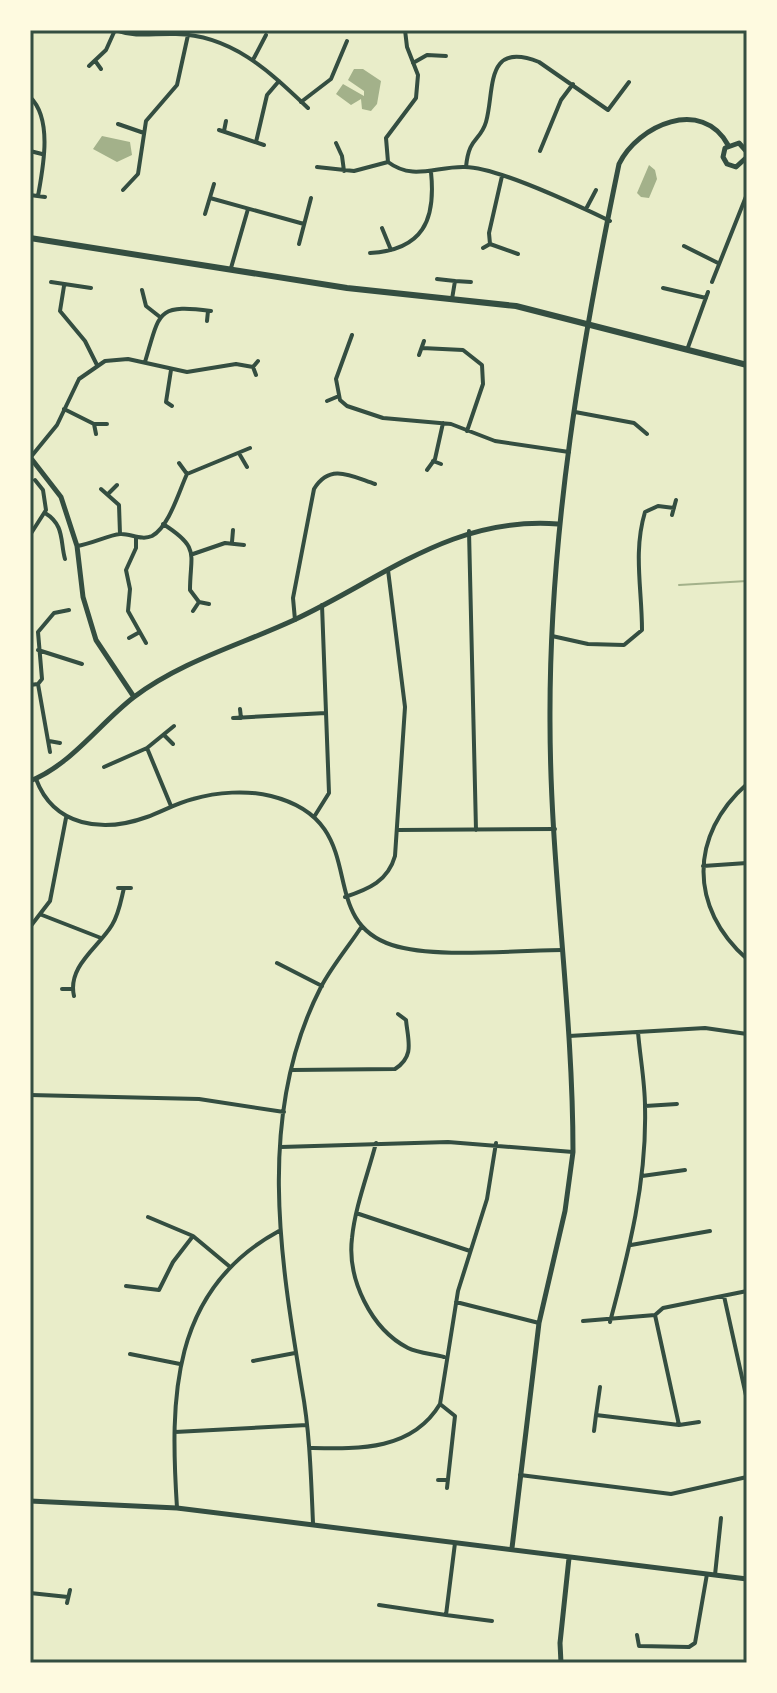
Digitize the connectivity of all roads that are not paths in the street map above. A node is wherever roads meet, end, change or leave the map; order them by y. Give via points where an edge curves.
1 (115, 30) edge
2 (405, 30) edge
3 (188, 35) junction
4 (266, 35) dead end
5 (347, 41) dead end
6 (337, 42) dead end
7 (343, 46) junction
8 (443, 53) dead end
9 (253, 59) junction
10 (96, 62) junction
11 (413, 63) junction
12 (89, 66) dead end
13 (101, 69) dead end
14 (279, 81) junction
15 (629, 82) dead end
16 (573, 84) junction
17 (30, 97) edge
18 (301, 102) junction
19 (308, 108) dead end
20 (226, 121) dead end
21 (118, 124) dead end
22 (144, 133) junction
23 (256, 142) junction
24 (336, 143) dead end
25 (264, 145) dead end
26 (728, 145) junction
27 (30, 151) edge
28 (540, 151) dead end
29 (42, 154) junction
30 (746, 159) edge
31 (388, 162) junction
32 (317, 167) dead end
33 (466, 167) junction
34 (344, 171) junction
35 (431, 172) junction
36 (502, 176) junction
37 (214, 184) dead end
38 (123, 190) dead end
39 (596, 190) dead end
40 (747, 194) edge
41 (30, 195) edge
42 (38, 196) junction
43 (45, 197) dead end
44 (210, 198) junction
45 (311, 198) dead end
46 (248, 208) junction
47 (586, 210) junction
48 (205, 214) dead end
49 (610, 221) junction
50 (304, 224) junction
51 (382, 228) dead end
52 (30, 238) edge
53 (299, 244) dead end
54 (490, 244) junction
55 (684, 246) dead end
56 (483, 248) dead end
57 (391, 250) junction
58 (370, 253) dead end
59 (518, 254) dead end
60 (718, 263) junction
61 (231, 268) junction
62 (437, 279) dead end
63 (455, 281) junction
64 (51, 282) dead end
65 (471, 282) dead end
66 (712, 282) dead end
67 (64, 286) junction
68 (91, 288) dead end
69 (663, 288) dead end
70 (142, 290) dead end
71 (452, 299) junction
72 (160, 317) junction
73 (207, 321) dead end
74 (587, 323) junction
75 (352, 335) dead end
76 (424, 341) dead end
77 (422, 348) junction
78 (345, 350) junction
79 (687, 350) junction
80 (353, 354) dead end
81 (419, 355) dead end
82 (258, 361) dead end
83 (145, 362) junction
84 (97, 365) junction
85 (747, 365) edge
86 (253, 367) junction
87 (171, 370) junction
88 (256, 375) dead end
89 (339, 396) junction
90 (327, 401) dead end
91 (166, 402) junction
92 (159, 406) dead end
93 (172, 406) dead end
94 (64, 409) junction
95 (575, 412) junction
96 (443, 423) junction
97 (94, 424) junction
98 (107, 424) dead end
99 (467, 431) junction
100 (96, 434) dead end
101 (647, 434) dead end
102 (250, 448) dead end
103 (569, 452) junction
104 (240, 455) junction
105 (30, 458) edge
106 (433, 461) junction
107 (179, 463) dead end
108 (441, 464) dead end
109 (247, 467) dead end
110 (427, 470) dead end
111 (187, 474) junction
112 (35, 480) dead end
113 (375, 484) dead end
114 (117, 485) dead end
115 (101, 489) dead end
116 (109, 493) junction
117 (676, 500) dead end
118 (674, 508) junction
119 (45, 513) junction
120 (672, 515) dead end
121 (163, 524) junction
122 (558, 524) junction
123 (233, 530) dead end
124 (469, 531) junction
125 (120, 534) junction
126 (30, 535) edge
127 (136, 538) junction
128 (232, 542) junction
129 (244, 545) dead end
130 (77, 546) junction
131 (193, 554) junction
132 (65, 559) dead end
133 (388, 570) junction
134 (199, 602) junction
135 (209, 604) dead end
136 (322, 605) junction
137 (69, 610) dead end
138 (193, 611) dead end
139 (295, 620) junction
140 (138, 633) junction
141 (551, 636) junction
142 (129, 638) dead end
143 (146, 643) dead end
144 (38, 650) junction
145 (82, 664) dead end
146 (38, 684) junction
147 (30, 685) edge
148 (134, 697) junction
149 (240, 709) dead end
150 (326, 713) junction
151 (233, 718) dead end
152 (241, 718) junction
153 (174, 726) dead end
154 (165, 736) junction
155 (49, 741) junction
156 (60, 743) dead end
157 (173, 744) dead end
158 (147, 748) junction
159 (50, 752) dead end
160 (104, 767) dead end
161 (33, 780) edge
162 (747, 784) edge
163 (171, 806) junction
164 (314, 817) junction
165 (66, 818) junction
166 (555, 829) junction
167 (398, 830) junction
168 (476, 830) junction
169 (747, 863) edge
170 (703, 866) junction
171 (131, 888) dead end
172 (345, 897) junction
173 (42, 915) junction
174 (362, 926) junction
175 (30, 927) edge
176 (101, 938) junction
177 (562, 950) junction
178 (747, 959) edge
179 (277, 963) dead end
180 (322, 986) junction
181 (62, 989) dead end
182 (73, 989) junction
183 (74, 996) dead end
184 (398, 1014) dead end
185 (411, 1015) dead end
186 (406, 1020) junction
187 (638, 1032) junction
188 (747, 1034) edge
189 (567, 1036) junction
190 (292, 1070) junction
191 (30, 1095) edge
192 (677, 1104) dead end
193 (645, 1106) junction
194 (284, 1112) junction
195 (376, 1143) junction
196 (496, 1143) junction
197 (281, 1147) junction
198 (573, 1152) junction
199 (685, 1170) dead end
200 (642, 1176) junction
201 (358, 1214) junction
202 (148, 1217) dead end
203 (279, 1231) junction
204 (710, 1231) dead end
205 (193, 1236) junction
206 (631, 1245) junction
207 (470, 1251) junction
208 (229, 1266) junction
209 (126, 1286) dead end
210 (747, 1291) edge
211 (724, 1296) junction
212 (456, 1302) junction
213 (655, 1315) junction
214 (583, 1321) dead end
215 (610, 1322) junction
216 (539, 1323) junction
217 (295, 1353) junction
218 (130, 1354) dead end
219 (445, 1357) junction
220 (253, 1361) dead end
221 (180, 1364) junction
222 (600, 1387) dead end
223 (747, 1400) edge
224 (440, 1404) junction
225 (596, 1415) junction
226 (699, 1422) dead end
227 (307, 1425) junction
228 (679, 1425) junction
229 (594, 1431) dead end
230 (175, 1432) junction
231 (309, 1448) junction
232 (520, 1475) junction
233 (747, 1477) edge
234 (438, 1480) dead end
235 (448, 1480) junction
236 (447, 1488) dead end
237 (30, 1501) edge
238 (177, 1508) junction
239 (721, 1518) dead end
240 (313, 1523) junction
241 (455, 1543) junction
242 (512, 1548) junction
243 (569, 1558) junction
244 (707, 1574) junction
245 (715, 1575) junction
246 (747, 1579) edge
247 (70, 1590) dead end
248 (30, 1593) edge
249 (379, 1605) dead end
250 (493, 1614) dead end
251 (446, 1615) junction
252 (637, 1635) dead end
253 (561, 1663) edge

1 - 3 street via 144,37
1 - 10 street
2 - 11 street
3 - 9 street via 228,45
3 - 22 street via 177,85 152,111
4 - 9 street
5 - 7 street
6 - 7 street
7 - 18 street via 331,79
8 - 11 street
9 - 14 street
10 - 12 street
10 - 13 street
11 - 31 street via 416,98 386,138
14 - 18 street
14 - 23 street via 267,95
15 - 16 street via 608,110
16 - 28 street
16 - 33 street via 528,58 500,65 490,81 486,122 468,148
17 - 29 street via 41,122
18 - 19 street
20 - 23 street via 221,131
21 - 22 street
22 - 38 street via 138,174
23 - 25 street
24 - 34 street
26 - 30 street via 739,143
26 - 30 street via 723,157 727,164 736,167
26 - 49 street via 712,127 690,120 670,120 644,132 619,164
27 - 29 street
29 - 42 street
31 - 34 street
31 - 35 street via 414,174
32 - 34 street
33 - 35 street
33 - 36 street
35 - 57 street via 434,200 428,218 417,237
36 - 47 street
36 - 54 street
37 - 44 street
39 - 47 street
40 - 60 street
41 - 42 street
42 - 43 street
44 - 46 street
44 - 48 street
45 - 50 street
46 - 50 street
46 - 61 street
47 - 49 street
49 - 74 street
50 - 53 street
51 - 57 street
52 - 61 main road
54 - 56 street
54 - 59 street
55 - 60 street
57 - 58 street
60 - 66 street
61 - 71 main road
62 - 63 street
63 - 65 street
63 - 71 street
64 - 67 street
67 - 68 street
67 - 84 street via 60,311
69 - 79 street via 707,295
70 - 72 street via 146,306
71 - 74 main road via 516,306
72 - 73 street via 179,308 210,311
72 - 83 street
74 - 79 main road
74 - 95 street
75 - 78 street
76 - 77 street
77 - 81 street
77 - 99 street via 463,350 482,365 483,384
78 - 80 street
78 - 89 street via 336,379
79 - 85 main road
82 - 86 street
83 - 84 street via 118,359
83 - 87 street
84 - 94 street via 79,379
86 - 87 street
86 - 88 street
87 - 91 street
89 - 90 street
89 - 96 street via 347,406 370,416
91 - 92 street
91 - 93 street
94 - 97 street
94 - 105 street
95 - 101 street via 634,423
95 - 103 street
96 - 99 street
96 - 106 street
97 - 98 street
97 - 100 street
99 - 103 street via 507,444
102 - 104 street
103 - 122 street
104 - 109 street
104 - 111 street
105 - 130 street via 61,497
106 - 108 street
106 - 110 street
107 - 111 street
111 - 121 street
112 - 119 street via 43,490
113 - 139 street via 339,472 320,479 293,598
114 - 116 street
115 - 116 street
116 - 125 street via 119,505
117 - 118 street
118 - 120 street
118 - 141 street via 658,506 645,512 639,532 642,630 624,645
119 - 126 street
119 - 132 street via 57,524 66,545
121 - 127 street via 152,536
121 - 131 street via 181,536
122 - 124 street
122 - 141 street
123 - 128 street
124 - 133 street
124 - 168 street
125 - 127 street
125 - 130 street
127 - 140 street via 126,575 128,611
128 - 129 street
128 - 131 street
130 - 148 street via 83,597 96,640
131 - 134 street via 190,590
133 - 136 street
133 - 167 street via 405,707
134 - 135 street
134 - 138 street
136 - 139 street
136 - 150 street
137 - 144 street via 54,613 41,625
139 - 148 street via 213,654
140 - 142 street
140 - 143 street
141 - 166 street
144 - 145 street
144 - 146 street
146 - 147 street
146 - 155 street
148 - 161 street
149 - 152 street
150 - 152 street
150 - 164 street via 329,793
151 - 152 street
153 - 154 street
154 - 157 street
154 - 158 street
155 - 156 street
155 - 159 street
158 - 160 street
158 - 163 street
161 - 165 street
162 - 170 street via 717,817
163 - 164 street via 193,798 254,793 280,799
163 - 165 street via 122,823
164 - 172 street via 339,854
165 - 173 street via 55,885
166 - 168 street
166 - 177 street
167 - 168 street
167 - 172 street via 387,875 373,887
169 - 170 street
170 - 178 street via 706,896 717,925
171 - 176 street via 121,888 117,915
172 - 174 street via 353,919
173 - 175 street
173 - 176 street
174 - 177 street via 407,949
174 - 180 street
176 - 182 street via 80,966
177 - 189 street
179 - 180 street
180 - 190 street
181 - 182 street
182 - 183 street
184 - 186 street
185 - 186 street
186 - 190 street via 409,1056 395,1069
187 - 188 street via 716,1029
187 - 189 street
187 - 193 street
189 - 198 street
190 - 194 street
191 - 194 street via 199,1099
192 - 193 street
193 - 200 street
194 - 197 street
195 - 196 street
195 - 197 street
195 - 201 street
196 - 198 street
196 - 207 street via 487,1199
197 - 203 street
198 - 216 street
199 - 200 street
200 - 206 street
201 - 207 street
201 - 219 street via 352,1268 368,1307 409,1348
202 - 205 street
203 - 208 street
203 - 217 street
204 - 206 street
205 - 208 street
205 - 209 street via 159,1290
206 - 215 street
207 - 212 street
208 - 221 street via 196,1314
210 - 211 street
211 - 213 street via 663,1308
211 - 223 street
212 - 216 street
212 - 219 street
213 - 215 street
213 - 228 street
214 - 215 street
216 - 232 street
217 - 220 street
217 - 227 street
218 - 221 street
219 - 224 street
221 - 230 street
222 - 225 street
224 - 231 street via 417,1431 374,1448
224 - 235 street via 455,1416
225 - 228 street
225 - 229 street
226 - 228 street
227 - 230 street
227 - 231 street
230 - 238 street
231 - 240 street
232 - 233 street via 671,1494
232 - 242 street
234 - 235 street
235 - 236 street
237 - 238 street
238 - 240 street
239 - 245 street
240 - 241 street
241 - 242 street
241 - 251 street
242 - 243 street
243 - 244 street
243 - 253 street
244 - 245 street
244 - 252 street via 695,1643 639,1646
245 - 246 street
247 - 248 street via 68,1600
249 - 251 street
250 - 251 street via 491,1623

